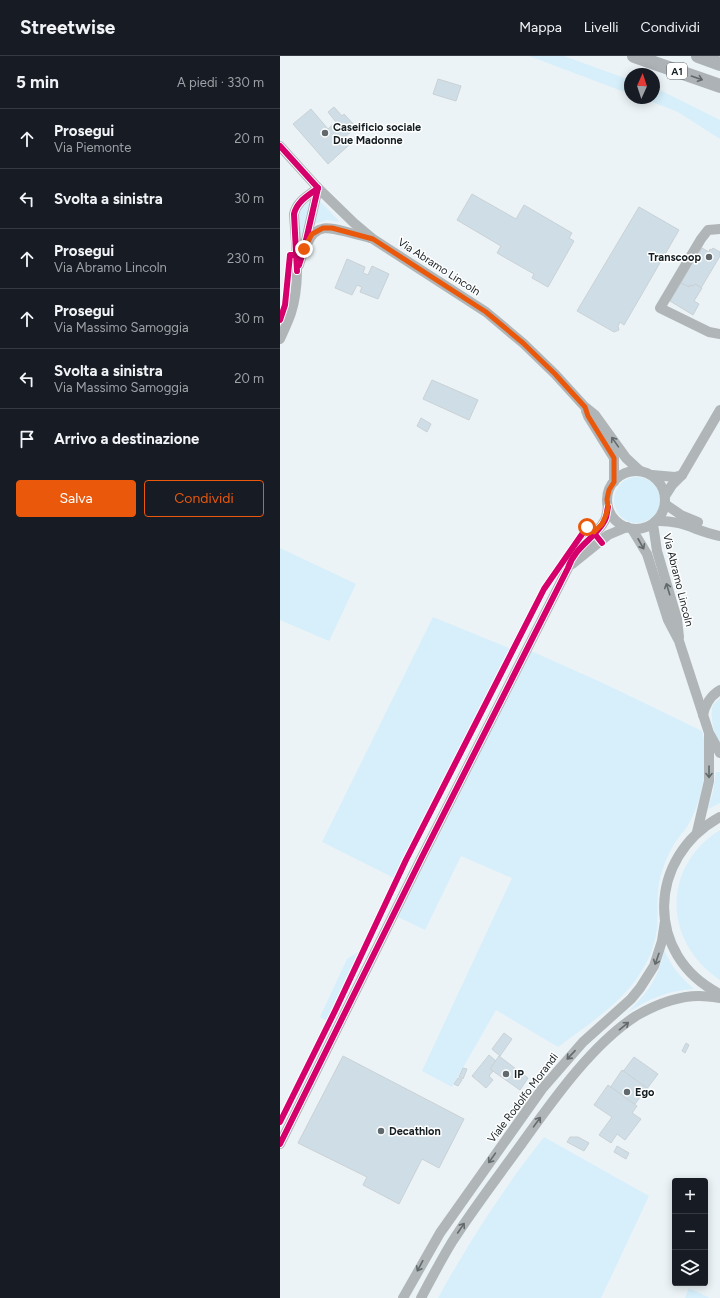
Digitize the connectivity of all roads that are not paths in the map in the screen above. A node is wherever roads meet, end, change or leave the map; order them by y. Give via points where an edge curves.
1 (634, 56) edge
2 (698, 56) edge
3 (720, 64) edge
4 (720, 86) edge
5 (280, 146) edge
6 (308, 178) junction
7 (318, 188) junction
8 (300, 202) junction
9 (720, 229) edge
10 (373, 239) junction
11 (304, 249) junction
12 (297, 271) junction
13 (720, 334) edge
14 (280, 339) edge
15 (585, 407) junction
16 (720, 410) edge
17 (640, 471) junction
18 (652, 475) junction
19 (682, 475) junction
20 (614, 482) junction
21 (665, 500) junction
22 (608, 507) junction
23 (654, 523) junction
24 (629, 528) junction
25 (720, 532) edge
26 (720, 536) edge
27 (568, 568) junction
28 (679, 641) junction
29 (720, 690) edge
30 (703, 715) junction
31 (709, 733) junction
32 (720, 753) edge
33 (720, 817) edge
34 (697, 832) junction
35 (665, 921) junction
36 (720, 994) edge
37 (720, 998) edge
38 (280, 1144) edge
39 (403, 1298) edge
40 (421, 1298) edge

1 -> 4 highway, A1
2 - 3 highway, A1
5 - 6 street, Via Abramo Lincoln
6 - 7 street, Via Abramo Lincoln
6 - 8 street via 307,192
7 - 8 street
7 - 10 street, Via Abramo Lincoln
7 - 11 street
8 - 12 street via 294,214
9 - 13 street via 708,230 701,239 660,308 709,332
10 - 11 street via 323,228 312,234
10 - 15 street, Via Abramo Lincoln via 486,312 523,343
11 - 12 street
12 - 14 street via 294,301
17 -> 15 street, Via Abramo Lincoln via 628,461 595,415
15 - 20 street, Via Abramo Lincoln via 614,458
16 - 19 street
17 - 18 street
17 - 20 street via 628,472
18 - 19 street
18 - 21 street via 663,488
19 - 21 street via 672,485
20 - 22 street via 609,490
21 - 23 street via 663,512
21 - 25 street via 681,515
22 - 24 street via 613,517
22 - 27 street via 602,524 570,559
23 - 24 street via 644,528
23 - 26 street via 670,521
28 -> 23 street, Via Abramo Lincoln via 677,619 656,550
24 - 27 street via 608,535
24 -> 28 street, Via Abramo Lincoln via 647,554 668,620
27 - 38 street
28 - 30 street, Via Abramo Lincoln
29 - 30 street via 709,700
30 - 31 street, Via Abramo Lincoln
31 - 32 street, Via Abramo Lincoln
31 -> 34 street, Via Abramo Lincoln via 709,781
33 - 34 street, Viale Rodolfo Morandi
34 - 35 street, Viale Rodolfo Morandi via 687,842 672,866 665,893
35 - 36 street, Viale Rodolfo Morandi via 672,944 685,966 702,983
35 -> 39 street, Viale Rodolfo Morandi via 654,966 640,988 582,1042 542,1089 440,1233
40 -> 37 street via 452,1243 491,1186 582,1065 636,1017 658,1005 699,996

